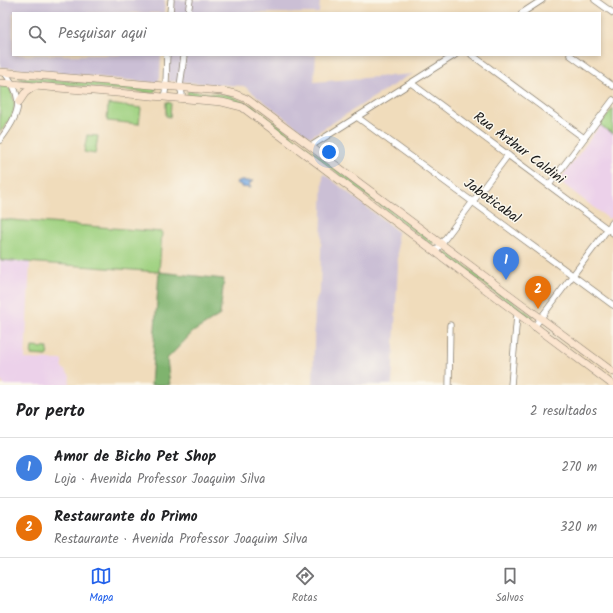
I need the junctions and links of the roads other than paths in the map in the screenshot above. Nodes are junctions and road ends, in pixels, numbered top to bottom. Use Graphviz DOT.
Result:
graph roads {
  1 [pos="171,0"];
  2 [pos="190,0"];
  3 [pos="542,0"];
  4 [pos="595,0"];
  5 [pos="170,12"];
  6 [pos="188,12"];
  7 [pos="524,12"];
  8 [pos="613,13"];
  9 [pos="167,56"];
  10 [pos="184,56"];
  11 [pos="453,56"];
  12 [pos="473,56"];
  13 [pos="571,56"];
  14 [pos="3,73"];
  15 [pos="0,83"];
  16 [pos="411,83"];
  17 [pos="14,84"];
  18 [pos="34,86"];
  19 [pos="613,86"];
  20 [pos="163,87"];
  21 [pos="180,87"];
  22 [pos="161,96"];
  23 [pos="180,98"];
  24 [pos="613,100"];
  25 [pos="20,102"];
  26 [pos="357,117"];
  27 [pos="1,137"];
  28 [pos="584,138"];
  29 [pos="311,146"];
  30 [pos="508,155"];
  31 [pos="549,185"];
  32 [pos="473,202"];
  33 [pos="613,222"];
  34 [pos="610,231"];
  35 [pos="441,244"];
  36 [pos="435,252"];
  37 [pos="573,276"];
  38 [pos="613,306"];
  39 [pos="517,315"];
  40 [pos="541,318"];
  41 [pos="450,325"];
  42 [pos="534,327"];
  43 [pos="613,372"];
  44 [pos="449,385"];
  45 [pos="511,385"];
  46 [pos="613,385"];
  1 -- 5 [label="street"];
  2 -- 6 [label="street"];
  3 -- 7 [label="street"];
  4 -- 8 [label="street"];
  9 -- 20 [label="street"];
  10 -- 21 [label="street"];
  11 -- 16 [label="street"];
  12 -- 28 [label="street"];
  13 -- 19 [label="street"];
  14 -- 17 [label="street"];
  14 -- 20 [label="main road"];
  15 -- 17 [label="main road"];
  16 -- 26 [label="street"];
  16 -- 30 [label="street, Rua Arthur Caldini"];
  17 -- 18 [label="main road"];
  17 -- 25 [label="street"];
  18 -- 22 [label="main road"];
  18 -- 25 [label="main road"];
  20 -- 21 [label="main road"];
  20 -- 22 [label="street"];
  21 -- 23 [label="street"];
  21 -- 29 [label="main road"];
  22 -- 23 [label="main road"];
  23 -- 36 [label="main road"];
  24 -- 28 [label="street"];
  25 -- 27 [label="street"];
  26 -- 29 [label="street"];
  26 -- 32 [label="street, Jaboticabal"];
  28 -- 31 [label="street"];
  29 -- 35 [label="main road"];
  30 -- 31 [label="street, Rua Arthur Caldini"];
  30 -- 32 [label="street"];
  31 -- 34 [label="street, Rua Arthur Caldini"];
  32 -- 35 [label="street"];
  32 -- 37 [label="street, Jaboticabal"];
  33 -- 34 [label="street"];
  34 -- 37 [label="street"];
  35 -- 36 [label="street"];
  35 -- 40 [label="main road"];
  36 -- 39 [label="main road"];
  37 -- 38 [label="street, Jaboticabal"];
  37 -- 40 [label="street"];
  39 -- 42 [label="main road"];
  39 -- 45 [label="street"];
  40 -- 42 [label="street"];
  40 -- 43 [label="main road"];
  41 -- 44 [label="street"];
  42 -- 46 [label="main road"];
}
